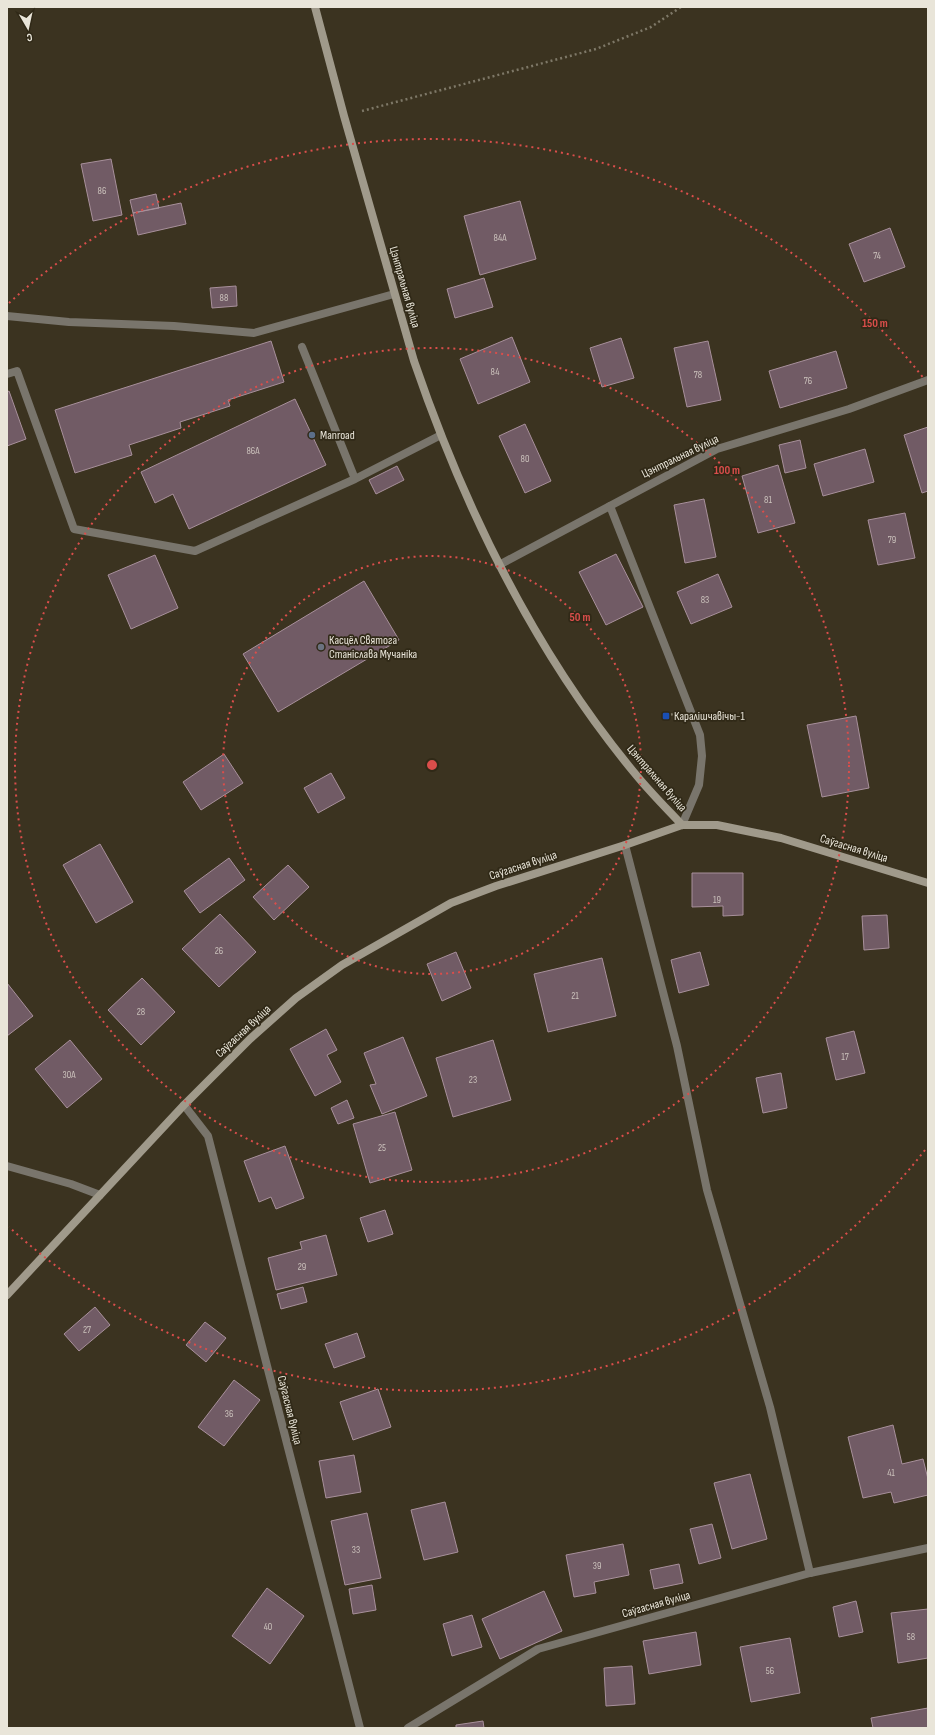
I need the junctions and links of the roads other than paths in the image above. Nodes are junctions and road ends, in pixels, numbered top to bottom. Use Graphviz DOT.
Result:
graph roads {
  1 [pos="315,7"];
  2 [pos="394,294"];
  3 [pos="7,316"];
  4 [pos="302,347"];
  5 [pos="7,374"];
  6 [pos="928,380"];
  7 [pos="441,435"];
  8 [pos="354,479"];
  9 [pos="610,506"];
  10 [pos="499,565"];
  11 [pos="682,825"];
  12 [pos="625,845"];
  13 [pos="928,883"];
  14 [pos="184,1104"];
  15 [pos="7,1166"];
  16 [pos="100,1195"];
  17 [pos="7,1295"];
  18 [pos="928,1548"];
  19 [pos="810,1573"];
  20 [pos="360,1728"];
  21 [pos="408,1728"];
  1 -- 2 [label="main road, Цэнтральная вуліца"];
  2 -- 3 [label="street"];
  2 -- 7 [label="main road, Цэнтральная вуліца"];
  4 -- 8 [label="street"];
  5 -- 8 [label="street"];
  6 -- 9 [label="street, Цэнтральная вуліца"];
  7 -- 8 [label="street"];
  7 -- 10 [label="main road, Цэнтральная вуліца"];
  9 -- 10 [label="street, Цэнтральная вуліца"];
  9 -- 11 [label="street"];
  10 -- 11 [label="main road, Цэнтральная вуліца"];
  11 -- 12 [label="main road, Саўгасная вуліца"];
  11 -- 13 [label="main road, Саўгасная вуліца"];
  12 -- 14 [label="main road, Саўгасная вуліца"];
  12 -- 19 [label="street"];
  14 -- 16 [label="main road, Саўгасная вуліца"];
  14 -- 20 [label="street, Саўгасная вуліца"];
  15 -- 16 [label="street"];
  16 -- 17 [label="main road, Саўгасная вуліца"];
  18 -- 19 [label="street, Саўгасная вуліца"];
  19 -- 21 [label="street, Саўгасная вуліца"];
}
